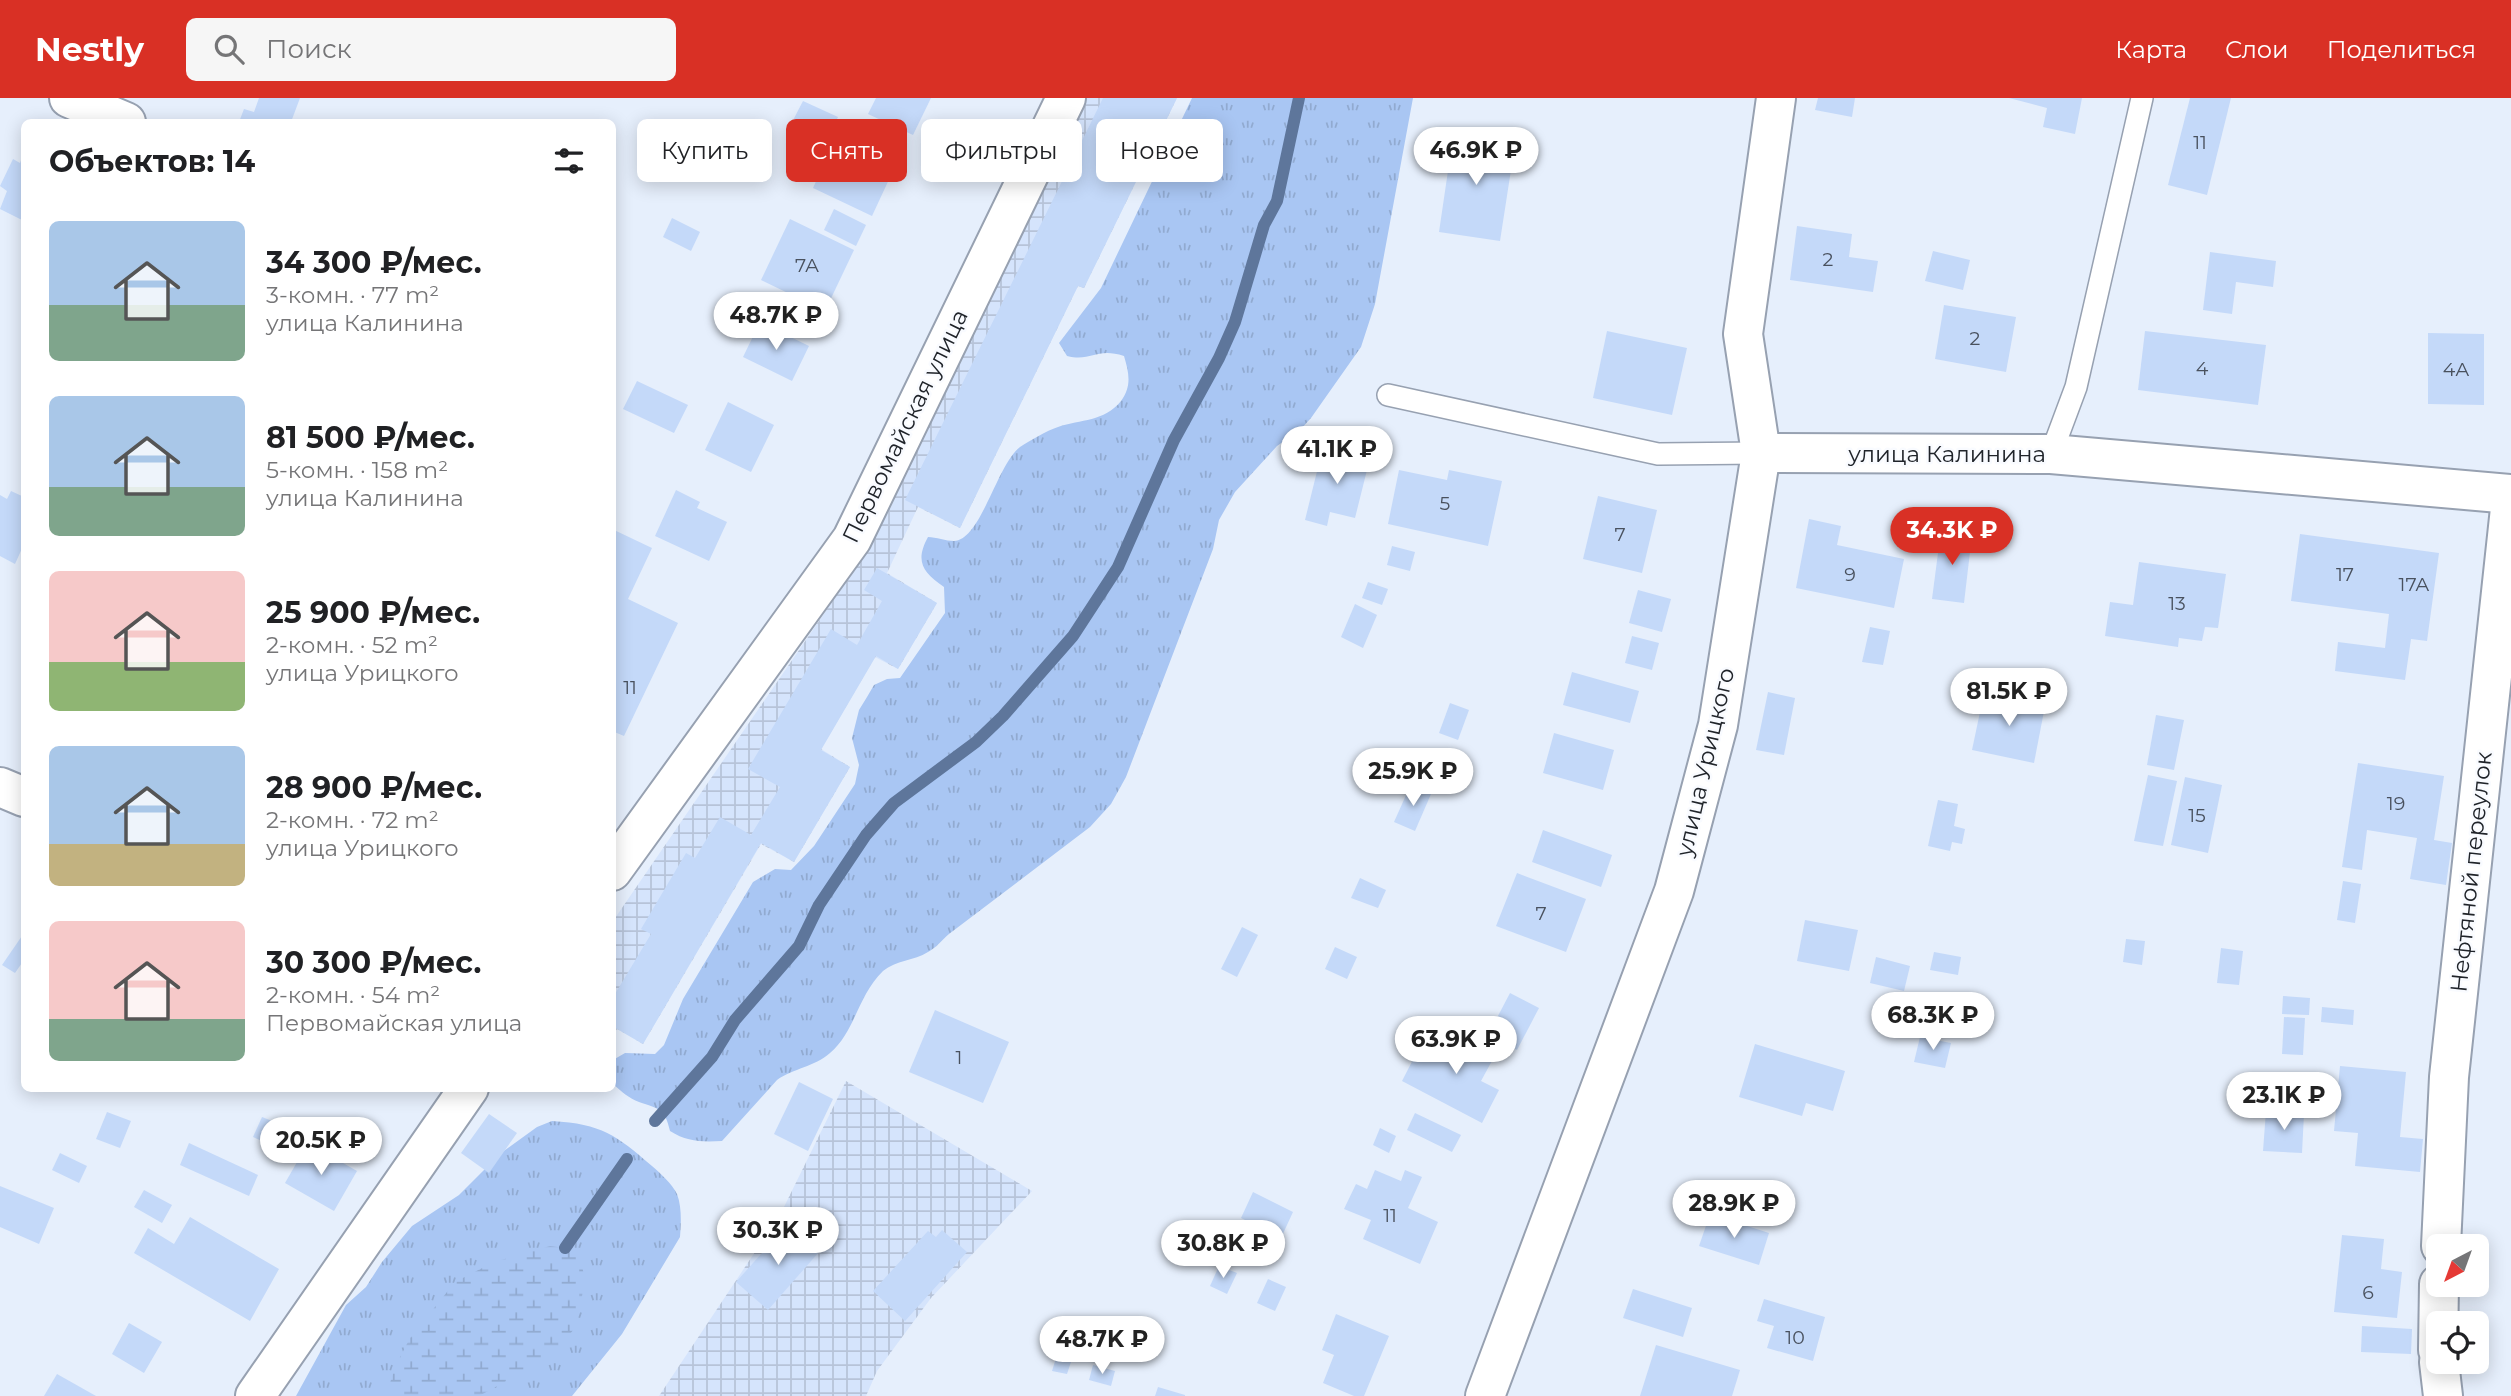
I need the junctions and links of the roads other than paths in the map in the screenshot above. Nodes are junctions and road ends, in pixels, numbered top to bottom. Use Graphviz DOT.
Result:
graph roads {
  1 [pos="69,98"];
  2 [pos="1066,98"];
  3 [pos="1776,98"];
  4 [pos="2142,98"];
  5 [pos="119,119"];
  6 [pos="1388,395"];
  7 [pos="1760,453"];
  8 [pos="2051,454"];
  9 [pos="2511,494"];
  10 [pos="2511,499"];
  11 [pos="0,787"];
  12 [pos="21,796"];
  13 [pos="616,865"];
  14 [pos="466,1092"];
  15 [pos="2442,1234"];
  16 [pos="2440,1374"];
  17 [pos="255,1396"];
  18 [pos="1485,1396"];
  19 [pos="2443,1396"];
  1 -- 5 [label="street"];
  2 -- 13 [label="street, Первомайская улица"];
  3 -- 7 [label="street, улица Урицкого"];
  4 -- 8 [label="lane"];
  6 -- 7 [label="lane, улица Калинина"];
  7 -- 8 [label="street, улица Калинина"];
  7 -- 18 [label="street, улица Урицкого"];
  8 -- 9 [label="street, улица Калинина"];
  10 -- 15 [label="street, Нефтяной переулок"];
  11 -- 12 [label="street"];
  14 -- 17 [label="street"];
  16 -- 19 [label="street"];
}
